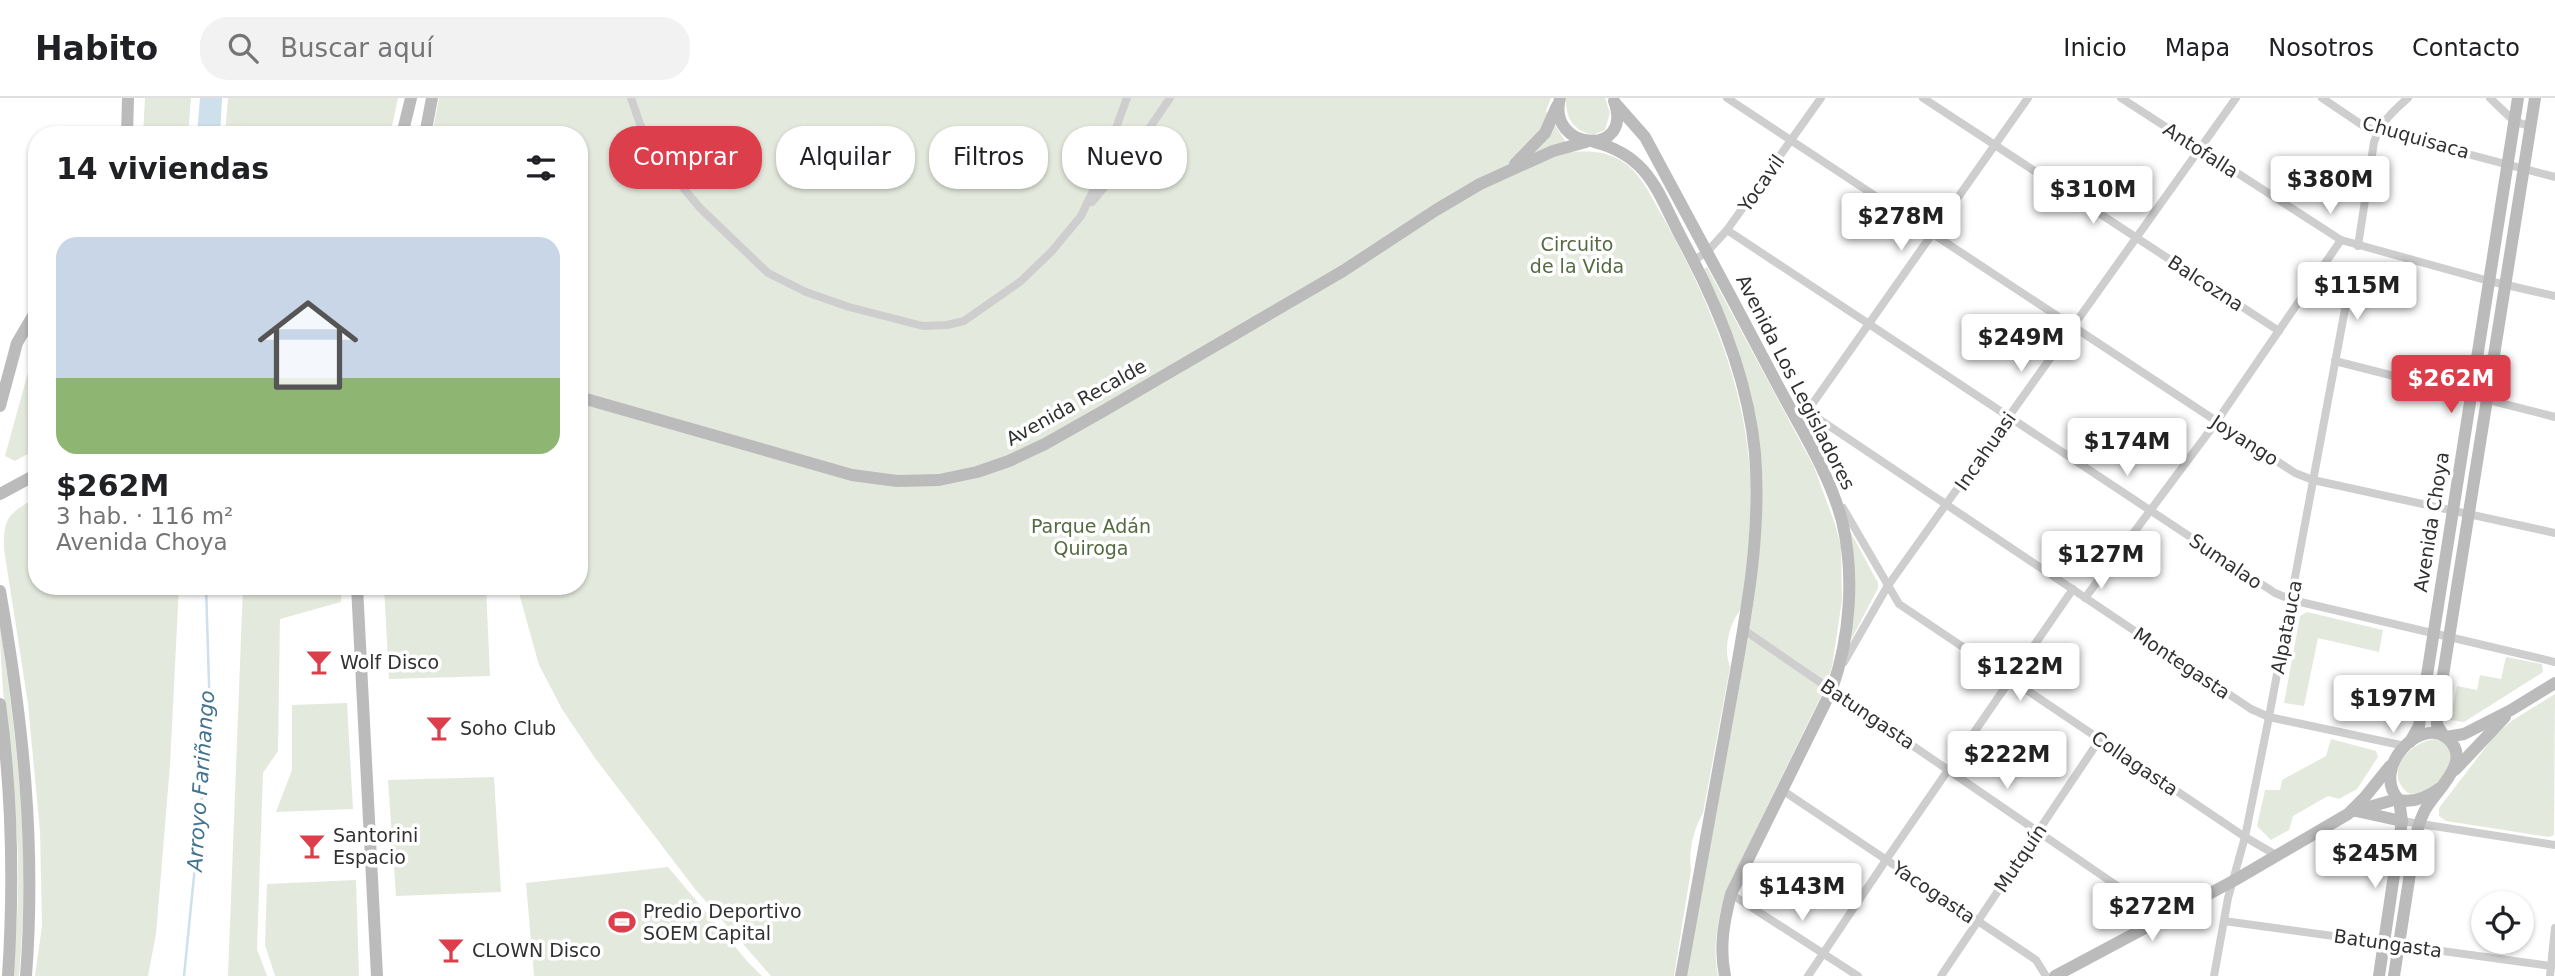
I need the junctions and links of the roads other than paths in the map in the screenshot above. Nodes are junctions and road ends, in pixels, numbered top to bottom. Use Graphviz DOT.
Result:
graph roads {
  1 [pos="128,98"];
  2 [pos="411,98"];
  3 [pos="432,98"];
  4 [pos="631,98"];
  5 [pos="1127,98"];
  6 [pos="1170,98"];
  7 [pos="1727,98"];
  8 [pos="1821,98"];
  9 [pos="1923,98"];
  10 [pos="2028,98"];
  11 [pos="2121,98"];
  12 [pos="2235,98"];
  13 [pos="2322,98"];
  14 [pos="2408,98"];
  15 [pos="2490,98"];
  16 [pos="2518,98"];
  17 [pos="2535,98"];
  18 [pos="1613,101"];
  19 [pos="1559,102"];
  20 [pos="2515,122"];
  21 [pos="127,126"];
  22 [pos="404,126"];
  23 [pos="427,126"];
  24 [pos="2531,126"];
  25 [pos="2379,129"];
  26 [pos="1791,140"];
  27 [pos="1590,142"];
  28 [pos="1995,145"];
  29 [pos="2199,149"];
  30 [pos="2508,163"];
  31 [pos="2524,168"];
  32 [pos="1507,171"];
  33 [pos="2555,177"];
  34 [pos="1081,216"];
  35 [pos="1727,230"];
  36 [pos="1932,233"];
  37 [pos="2136,237"];
  38 [pos="2341,240"];
  39 [pos="2358,246"];
  40 [pos="1707,252"];
  41 [pos="1693,260"];
  42 [pos="2351,277"];
  43 [pos="2489,281"];
  44 [pos="2505,285"];
  45 [pos="2555,296"];
  46 [pos="1869,323"];
  47 [pos="28,324"];
  48 [pos="2073,326"];
  49 [pos="2279,331"];
  50 [pos="2335,361"];
  51 [pos="2471,396"];
  52 [pos="588,400"];
  53 [pos="2487,400"];
  54 [pos="0,406"];
  55 [pos="1807,411"];
  56 [pos="2009,416"];
  57 [pos="2555,417"];
  58 [pos="2217,421"];
  59 [pos="1798,424"];
  60 [pos="28,479"];
  61 [pos="2313,480"];
  62 [pos="0,481"];
  63 [pos="22,483"];
  64 [pos="1831,487"];
  65 [pos="0,494"];
  66 [pos="0,504"];
  67 [pos="1946,505"];
  68 [pos="2150,511"];
  69 [pos="2452,512"];
  70 [pos="2469,515"];
  71 [pos="2555,533"];
  72 [pos="1887,587"];
  73 [pos="2073,589"];
  74 [pos="0,591"];
  75 [pos="357,595"];
  76 [pos="2085,598"];
  77 [pos="2292,600"];
  78 [pos="1744,630"];
  79 [pos="2433,633"];
  80 [pos="2449,636"];
  81 [pos="2555,662"];
  82 [pos="1838,671"];
  83 [pos="2010,679"];
  84 [pos="2555,683"];
  85 [pos="1832,690"];
  86 [pos="0,704"];
  87 [pos="2511,710"];
  88 [pos="2269,717"];
  89 [pos="2445,737"];
  90 [pos="2100,739"];
  91 [pos="2407,744"];
  92 [pos="2391,765"];
  93 [pos="1948,768"];
  94 [pos="2455,770"];
  95 [pos="2440,788"];
  96 [pos="1782,790"];
  97 [pos="2398,800"];
  98 [pos="2351,812"];
  99 [pos="2402,821"];
  100 [pos="2419,823"];
  101 [pos="2039,830"];
  102 [pos="2245,837"];
  103 [pos="2555,845"];
  104 [pos="2276,855"];
  105 [pos="1886,860"];
  106 [pos="2235,880"];
  107 [pos="1731,894"];
  108 [pos="2164,918"];
  109 [pos="1978,921"];
  110 [pos="2224,921"];
  111 [pos="2555,928"];
  112 [pos="2384,943"];
  113 [pos="2399,945"];
  114 [pos="1823,954"];
  115 [pos="2552,969"];
  116 [pos="8,976"];
  117 [pos="26,976"];
  118 [pos="377,976"];
  119 [pos="1681,976"];
  120 [pos="1725,976"];
  121 [pos="1808,976"];
  122 [pos="1858,976"];
  123 [pos="1941,976"];
  124 [pos="2046,976"];
  125 [pos="2055,976"];
  126 [pos="2214,976"];
  127 [pos="2379,976"];
  128 [pos="2394,976"];
  1 -- 21 [label="main road"];
  2 -- 22 [label="main road"];
  3 -- 23 [label="main road"];
  4 -- 34 [label="street"];
  5 -- 34 [label="street"];
  6 -- 34 [label="street"];
  7 -- 26 [label="street, Joyango"];
  8 -- 26 [label="street, Yocavil"];
  9 -- 28 [label="street, Balcozna"];
  10 -- 28 [label="street"];
  11 -- 29 [label="street, Antofalla"];
  12 -- 29 [label="street, Incahuasi"];
  13 -- 25 [label="street, Chuquisaca"];
  14 -- 25 [label="street"];
  15 -- 20 [label="street"];
  16 -- 20 [label="main road, Avenida Choya"];
  17 -- 24 [label="main road, Avenida Choya"];
  18 -- 27 [label="main road"];
  18 -- 40 [label="main road, Avenida Los Legisladores"];
  19 -- 27 [label="main road"];
  19 -- 32 [label="main road, Avenida Recalde"];
  20 -- 24 [label="street"];
  20 -- 30 [label="main road, Avenida Choya"];
  24 -- 31 [label="main road, Avenida Choya"];
  25 -- 30 [label="street, Chuquisaca"];
  25 -- 39 [label="street"];
  26 -- 35 [label="street, Yocavil"];
  26 -- 36 [label="street, Joyango"];
  27 -- 32 [label="main road, Avenida Recalde"];
  27 -- 41 [label="main road, Avenida Los Legisladores"];
  28 -- 36 [label="street"];
  28 -- 37 [label="street, Balcozna"];
  29 -- 37 [label="street, Incahuasi"];
  29 -- 38 [label="street, Antofalla"];
  30 -- 31 [label="street, Chuquisaca"];
  30 -- 43 [label="main road, Avenida Choya"];
  31 -- 33 [label="street, Chuquisaca"];
  31 -- 44 [label="main road, Avenida Choya"];
  32 -- 52 [label="main road, Avenida Recalde"];
  35 -- 40 [label="street, Yocavil"];
  35 -- 46 [label="street, Sumalao"];
  36 -- 46 [label="street"];
  36 -- 48 [label="street, Joyango"];
  37 -- 48 [label="street, Incahuasi"];
  37 -- 49 [label="street, Balcozna"];
  38 -- 39 [label="street, Antofalla"];
  38 -- 49 [label="street"];
  39 -- 43 [label="street, Antofalla"];
  40 -- 41 [label="street, Yocavil"];
  40 -- 59 [label="main road, Avenida Los Legisladores"];
  41 -- 78 [label="main road, Avenida Los Legisladores"];
  42 -- 50 [label="street, Alpatauca"];
  43 -- 44 [label="street, Antofalla"];
  43 -- 51 [label="main road, Avenida Choya"];
  44 -- 45 [label="street, Antofalla"];
  44 -- 53 [label="main road, Avenida Choya"];
  46 -- 55 [label="street"];
  46 -- 56 [label="street, Sumalao"];
  47 -- 54 [label="main road"];
  48 -- 56 [label="street, Incahuasi"];
  48 -- 58 [label="street, Joyango"];
  49 -- 58 [label="street"];
  50 -- 51 [label="street"];
  50 -- 61 [label="street, Alpatauca"];
  51 -- 53 [label="street"];
  51 -- 69 [label="main road, Avenida Choya"];
  53 -- 57 [label="street"];
  53 -- 70 [label="main road, Avenida Choya"];
  55 -- 59 [label="street"];
  55 -- 67 [label="street, Montegasta"];
  56 -- 67 [label="street, Incahuasi"];
  56 -- 68 [label="street, Sumalao"];
  58 -- 61 [label="street, Joyango"];
  58 -- 68 [label="street"];
  59 -- 64 [label="main road, Avenida Los Legisladores"];
  60 -- 63 [label="main road"];
  61 -- 69 [label="street, Joyango"];
  61 -- 77 [label="street, Alpatauca"];
  62 -- 63 [label="main road"];
  63 -- 65 [label="main road"];
  63 -- 66 [label="main road"];
  64 -- 72 [label="street, Collagasta"];
  64 -- 82 [label="main road, Avenida Los Legisladores"];
  67 -- 72 [label="street, Incahuasi"];
  67 -- 73 [label="street, Montegasta"];
  68 -- 76 [label="street"];
  68 -- 77 [label="street, Sumalao"];
  69 -- 70 [label="street, Joyango"];
  69 -- 79 [label="main road, Avenida Choya"];
  70 -- 71 [label="street, Joyango"];
  70 -- 80 [label="main road, Avenida Choya"];
  72 -- 82 [label="street, Incahuasi"];
  72 -- 83 [label="street, Collagasta"];
  73 -- 76 [label="street, Montegasta"];
  73 -- 83 [label="street"];
  74 -- 117 [label="main road"];
  75 -- 118 [label="main road"];
  76 -- 88 [label="street, Montegasta"];
  77 -- 79 [label="street, Sumalao"];
  77 -- 88 [label="street, Alpatauca"];
  78 -- 85 [label="street, Batungasta"];
  78 -- 119 [label="main road, Avenida Los Legisladores"];
  79 -- 80 [label="street, Sumalao"];
  79 -- 91 [label="main road, Avenida Choya"];
  80 -- 81 [label="street, Sumalao"];
  80 -- 89 [label="main road, Avenida Choya"];
  82 -- 85 [label="main road, Avenida Los Legisladores"];
  83 -- 90 [label="street, Collagasta"];
  83 -- 93 [label="street"];
  84 -- 87 [label="main road"];
  85 -- 93 [label="street, Batungasta"];
  85 -- 96 [label="main road, Avenida Los Legisladores"];
  86 -- 116 [label="main road"];
  87 -- 89 [label="main road"];
  87 -- 94 [label="main road"];
  88 -- 91 [label="street, Montegasta"];
  88 -- 102 [label="street, Alpatauca"];
  89 -- 91 [label="main road"];
  89 -- 94 [label="main road"];
  90 -- 101 [label="street, Mutquín"];
  90 -- 102 [label="street, Collagasta"];
  91 -- 92 [label="main road"];
  92 -- 97 [label="main road"];
  92 -- 98 [label="main road"];
  93 -- 101 [label="street, Batungasta"];
  93 -- 105 [label="street"];
  94 -- 95 [label="main road"];
  95 -- 97 [label="main road"];
  95 -- 100 [label="main road"];
  96 -- 105 [label="street, Yacogasta"];
  96 -- 107 [label="main road, Avenida Los Legisladores"];
  97 -- 98 [label="main road"];
  97 -- 99 [label="main road"];
  98 -- 99 [label="main road"];
  98 -- 104 [label="main road"];
  99 -- 100 [label="street"];
  99 -- 112 [label="main road"];
  100 -- 103 [label="street"];
  100 -- 113 [label="main road"];
  101 -- 108 [label="street, Batungasta"];
  101 -- 109 [label="street, Mutquín"];
  102 -- 104 [label="street, Collagasta"];
  102 -- 106 [label="street, Alpatauca"];
  104 -- 106 [label="main road"];
  105 -- 109 [label="street, Yacogasta"];
  105 -- 114 [label="street"];
  106 -- 108 [label="main road"];
  106 -- 110 [label="street, Alpatauca"];
  107 -- 114 [label="street"];
  107 -- 120 [label="main road, Avenida Los Legisladores"];
  108 -- 125 [label="main road"];
  109 -- 123 [label="street, Mutquín"];
  109 -- 124 [label="street, Yacogasta"];
  110 -- 112 [label="street, Batungasta"];
  110 -- 126 [label="street, Alpatauca"];
  111 -- 115 [label="street"];
  112 -- 113 [label="street, Batungasta"];
  112 -- 127 [label="main road"];
  113 -- 115 [label="street, Batungasta"];
  113 -- 128 [label="main road"];
  114 -- 121 [label="street"];
  114 -- 122 [label="street"];
}
